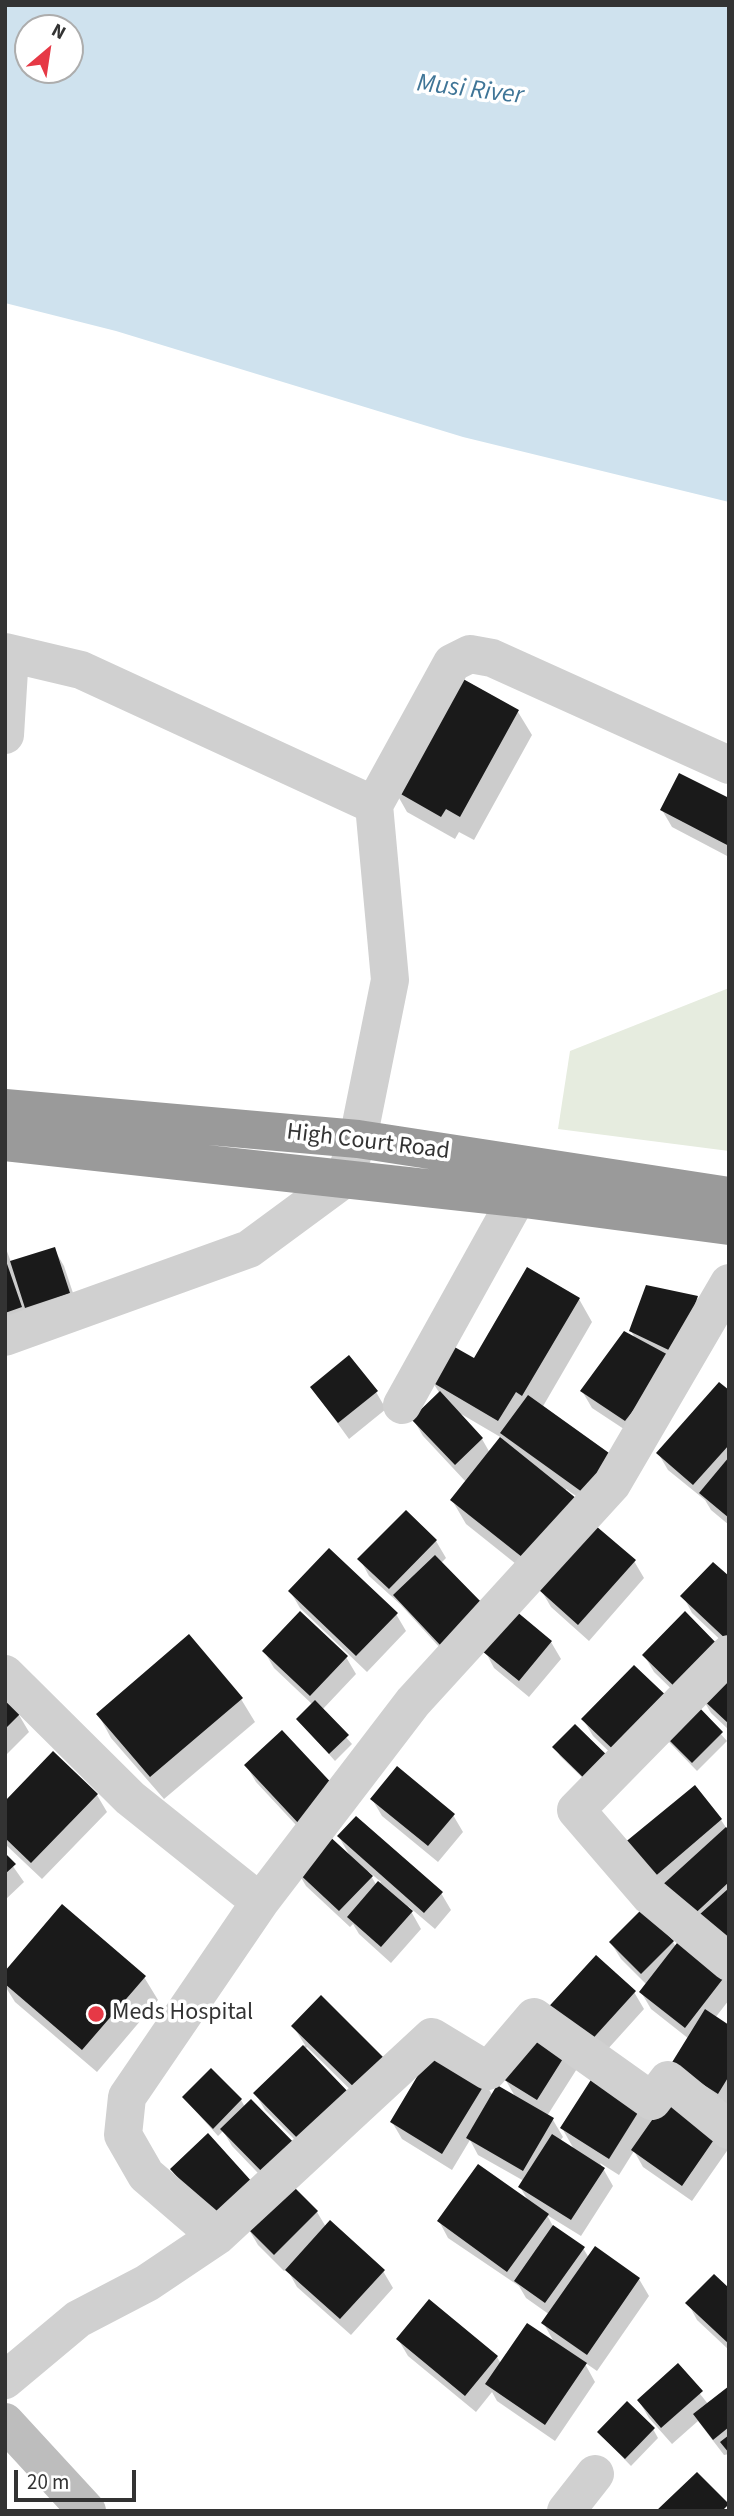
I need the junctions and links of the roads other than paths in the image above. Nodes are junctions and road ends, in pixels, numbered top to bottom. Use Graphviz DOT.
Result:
graph roads {
  1 [pos="8,653"];
  2 [pos="5,735"];
  3 [pos="729,765"];
  4 [pos="374,805"];
  5 [pos="5,1108"];
  6 [pos="358,1139"];
  7 [pos="5,1142"];
  8 [pos="344,1179"];
  9 [pos="729,1196"];
  10 [pos="517,1198"];
  11 [pos="729,1226"];
  12 [pos="729,1283"];
  13 [pos="5,1336"];
  14 [pos="402,1405"];
  15 [pos="729,1654"];
  16 [pos="5,1674"];
  17 [pos="260,1902"];
  18 [pos="729,1962"];
  19 [pos="729,2130"];
  20 [pos="217,2236"];
  21 [pos="5,2380"];
  22 [pos="5,2422"];
  23 [pos="595,2474"];
  24 [pos="87,2511"];
  25 [pos="566,2511"];
  1 -- 2 [label="street"];
  1 -- 4 [label="street"];
  3 -- 4 [label="street"];
  4 -- 6 [label="street"];
  5 -- 6 [label="highway, High Court Road"];
  6 -- 8 [label="street"];
  6 -- 9 [label="highway, High Court Road"];
  7 -- 8 [label="highway, High Court Road"];
  8 -- 10 [label="highway, High Court Road"];
  8 -- 13 [label="street"];
  10 -- 11 [label="highway, High Court Road"];
  10 -- 14 [label="street"];
  12 -- 17 [label="street"];
  15 -- 18 [label="street"];
  16 -- 17 [label="street"];
  17 -- 20 [label="street"];
  19 -- 20 [label="street"];
  20 -- 21 [label="street"];
  22 -- 24 [label="main road"];
  23 -- 25 [label="street"];
}
